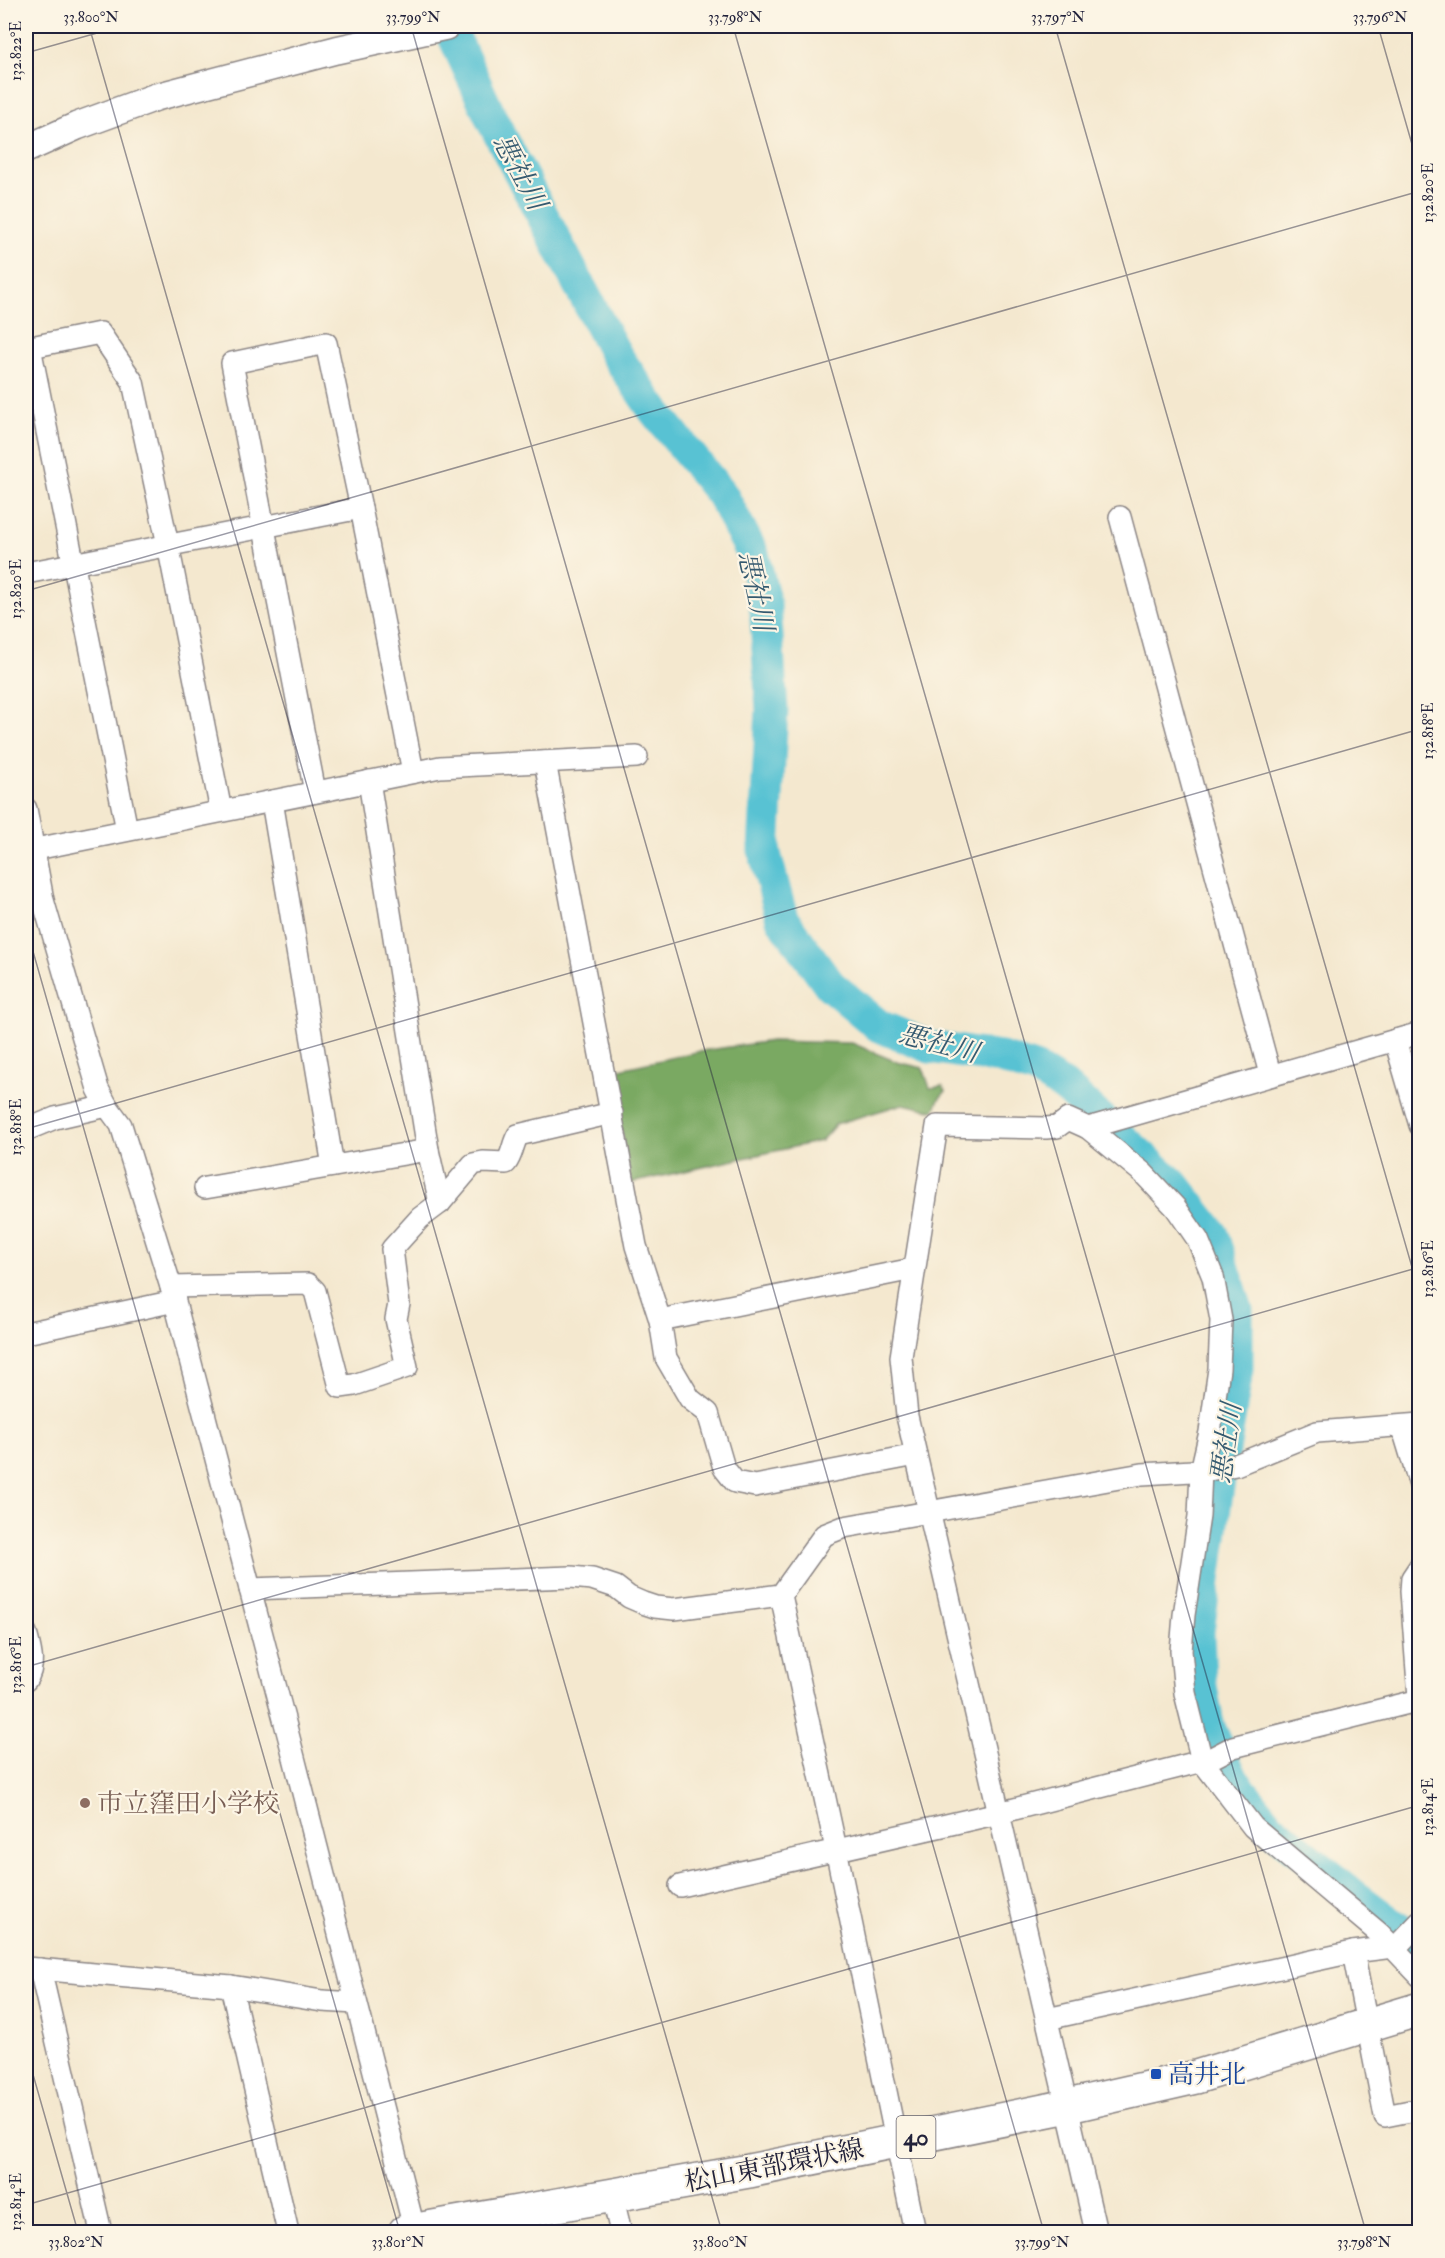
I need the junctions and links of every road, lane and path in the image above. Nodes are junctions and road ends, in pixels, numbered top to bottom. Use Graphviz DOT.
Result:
graph roads {
  1 [pos="438,28"];
  2 [pos="26,149"];
  3 [pos="28,347"];
  4 [pos="361,508"];
  5 [pos="1120,517"];
  6 [pos="263,527"];
  7 [pos="168,545"];
  8 [pos="75,563"];
  9 [pos="26,573"];
  10 [pos="637,757"];
  11 [pos="545,762"];
  12 [pos="413,772"];
  13 [pos="369,781"];
  14 [pos="315,792"];
  15 [pos="272,801"];
  16 [pos="26,809"];
  17 [pos="222,811"];
  18 [pos="127,830"];
  19 [pos="30,850"];
  20 [pos="1419,1033"];
  21 [pos="1395,1040"];
  22 [pos="1270,1074"];
  23 [pos="107,1106"];
  24 [pos="612,1113"];
  25 [pos="1419,1125"];
  26 [pos="1091,1127"];
  27 [pos="26,1130"];
  28 [pos="428,1150"];
  29 [pos="333,1166"];
  30 [pos="206,1188"];
  31 [pos="440,1203"];
  32 [pos="914,1269"];
  33 [pos="173,1294"];
  34 [pos="660,1320"];
  35 [pos="26,1333"];
  36 [pos="1411,1425"];
  37 [pos="916,1455"];
  38 [pos="1205,1471"];
  39 [pos="1419,1485"];
  40 [pos="929,1512"];
  41 [pos="1419,1566"];
  42 [pos="250,1589"];
  43 [pos="781,1595"];
  44 [pos="26,1633"];
  45 [pos="26,1680"];
  46 [pos="1419,1704"];
  47 [pos="1206,1760"];
  48 [pos="999,1813"];
  49 [pos="836,1849"];
  50 [pos="680,1886"];
  51 [pos="1419,1922"];
  52 [pos="1396,1946"];
  53 [pos="1353,1952"];
  54 [pos="33,1968"];
  55 [pos="1419,1976"];
  56 [pos="231,1986"];
  57 [pos="356,2003"];
  58 [pos="1419,2009"];
  59 [pos="1047,2019"];
  60 [pos="1368,2025"];
  61 [pos="1068,2106"];
  62 [pos="1419,2109"];
  63 [pos="896,2141"];
  64 [pos="612,2195"];
  65 [pos="101,2232"];
  66 [pos="288,2232"];
  67 [pos="411,2232"];
  68 [pos="621,2232"];
  69 [pos="915,2232"];
  70 [pos="1096,2232"];
  1 -- 2 [label="street"];
  3 -- 7 [label="street"];
  3 -- 8 [label="street"];
  4 -- 6 [label="street"];
  4 -- 6 [label="street"];
  4 -- 12 [label="street"];
  5 -- 22 [label="street"];
  6 -- 7 [label="street"];
  6 -- 14 [label="street"];
  7 -- 8 [label="street"];
  7 -- 17 [label="street"];
  8 -- 9 [label="street"];
  8 -- 18 [label="street"];
  10 -- 11 [label="street"];
  11 -- 12 [label="street"];
  11 -- 24 [label="street"];
  12 -- 13 [label="street"];
  13 -- 14 [label="street"];
  13 -- 28 [label="street"];
  14 -- 15 [label="street"];
  15 -- 17 [label="street"];
  15 -- 29 [label="street"];
  16 -- 19 [label="street"];
  17 -- 18 [label="street"];
  18 -- 19 [label="street"];
  19 -- 23 [label="street"];
  20 -- 21 [label="street"];
  21 -- 22 [label="street"];
  21 -- 25 [label="street"];
  22 -- 26 [label="street"];
  23 -- 27 [label="street"];
  23 -- 33 [label="street"];
  24 -- 31 [label="street"];
  24 -- 34 [label="street"];
  26 -- 32 [label="street"];
  26 -- 38 [label="street"];
  28 -- 29 [label="street"];
  28 -- 31 [label="street"];
  29 -- 30 [label="street"];
  31 -- 33 [label="street"];
  32 -- 34 [label="street"];
  32 -- 37 [label="street"];
  33 -- 35 [label="street"];
  33 -- 42 [label="street"];
  34 -- 37 [label="street"];
  36 -- 38 [label="street"];
  36 -- 39 [label="street"];
  37 -- 40 [label="street"];
  38 -- 40 [label="street"];
  38 -- 47 [label="street"];
  40 -- 43 [label="street"];
  40 -- 48 [label="street"];
  41 -- 46 [label="street"];
  42 -- 43 [label="street"];
  42 -- 57 [label="street"];
  43 -- 49 [label="street"];
  44 -- 45 [label="street"];
  46 -- 47 [label="street"];
  47 -- 48 [label="street"];
  47 -- 52 [label="street"];
  48 -- 49 [label="street"];
  48 -- 59 [label="street"];
  49 -- 50 [label="street"];
  49 -- 63 [label="street"];
  51 -- 52 [label="street"];
  52 -- 53 [label="street"];
  52 -- 55 [label="street"];
  53 -- 59 [label="street"];
  53 -- 60 [label="street"];
  54 -- 56 [label="street"];
  54 -- 65 [label="street"];
  56 -- 57 [label="street"];
  56 -- 66 [label="street"];
  57 -- 67 [label="street"];
  58 -- 60 [label="main road, 松山東部環状線 / 40"];
  59 -- 61 [label="street"];
  60 -- 61 [label="main road, 松山東部環状線 / 40"];
  60 -- 62 [label="street"];
  61 -- 63 [label="main road, 松山東部環状線 / 40"];
  61 -- 70 [label="street"];
  63 -- 64 [label="main road, 松山東部環状線 / 40"];
  63 -- 69 [label="street"];
  64 -- 67 [label="main road, 松山東部環状線 / 40"];
  64 -- 68 [label="street"];
}
